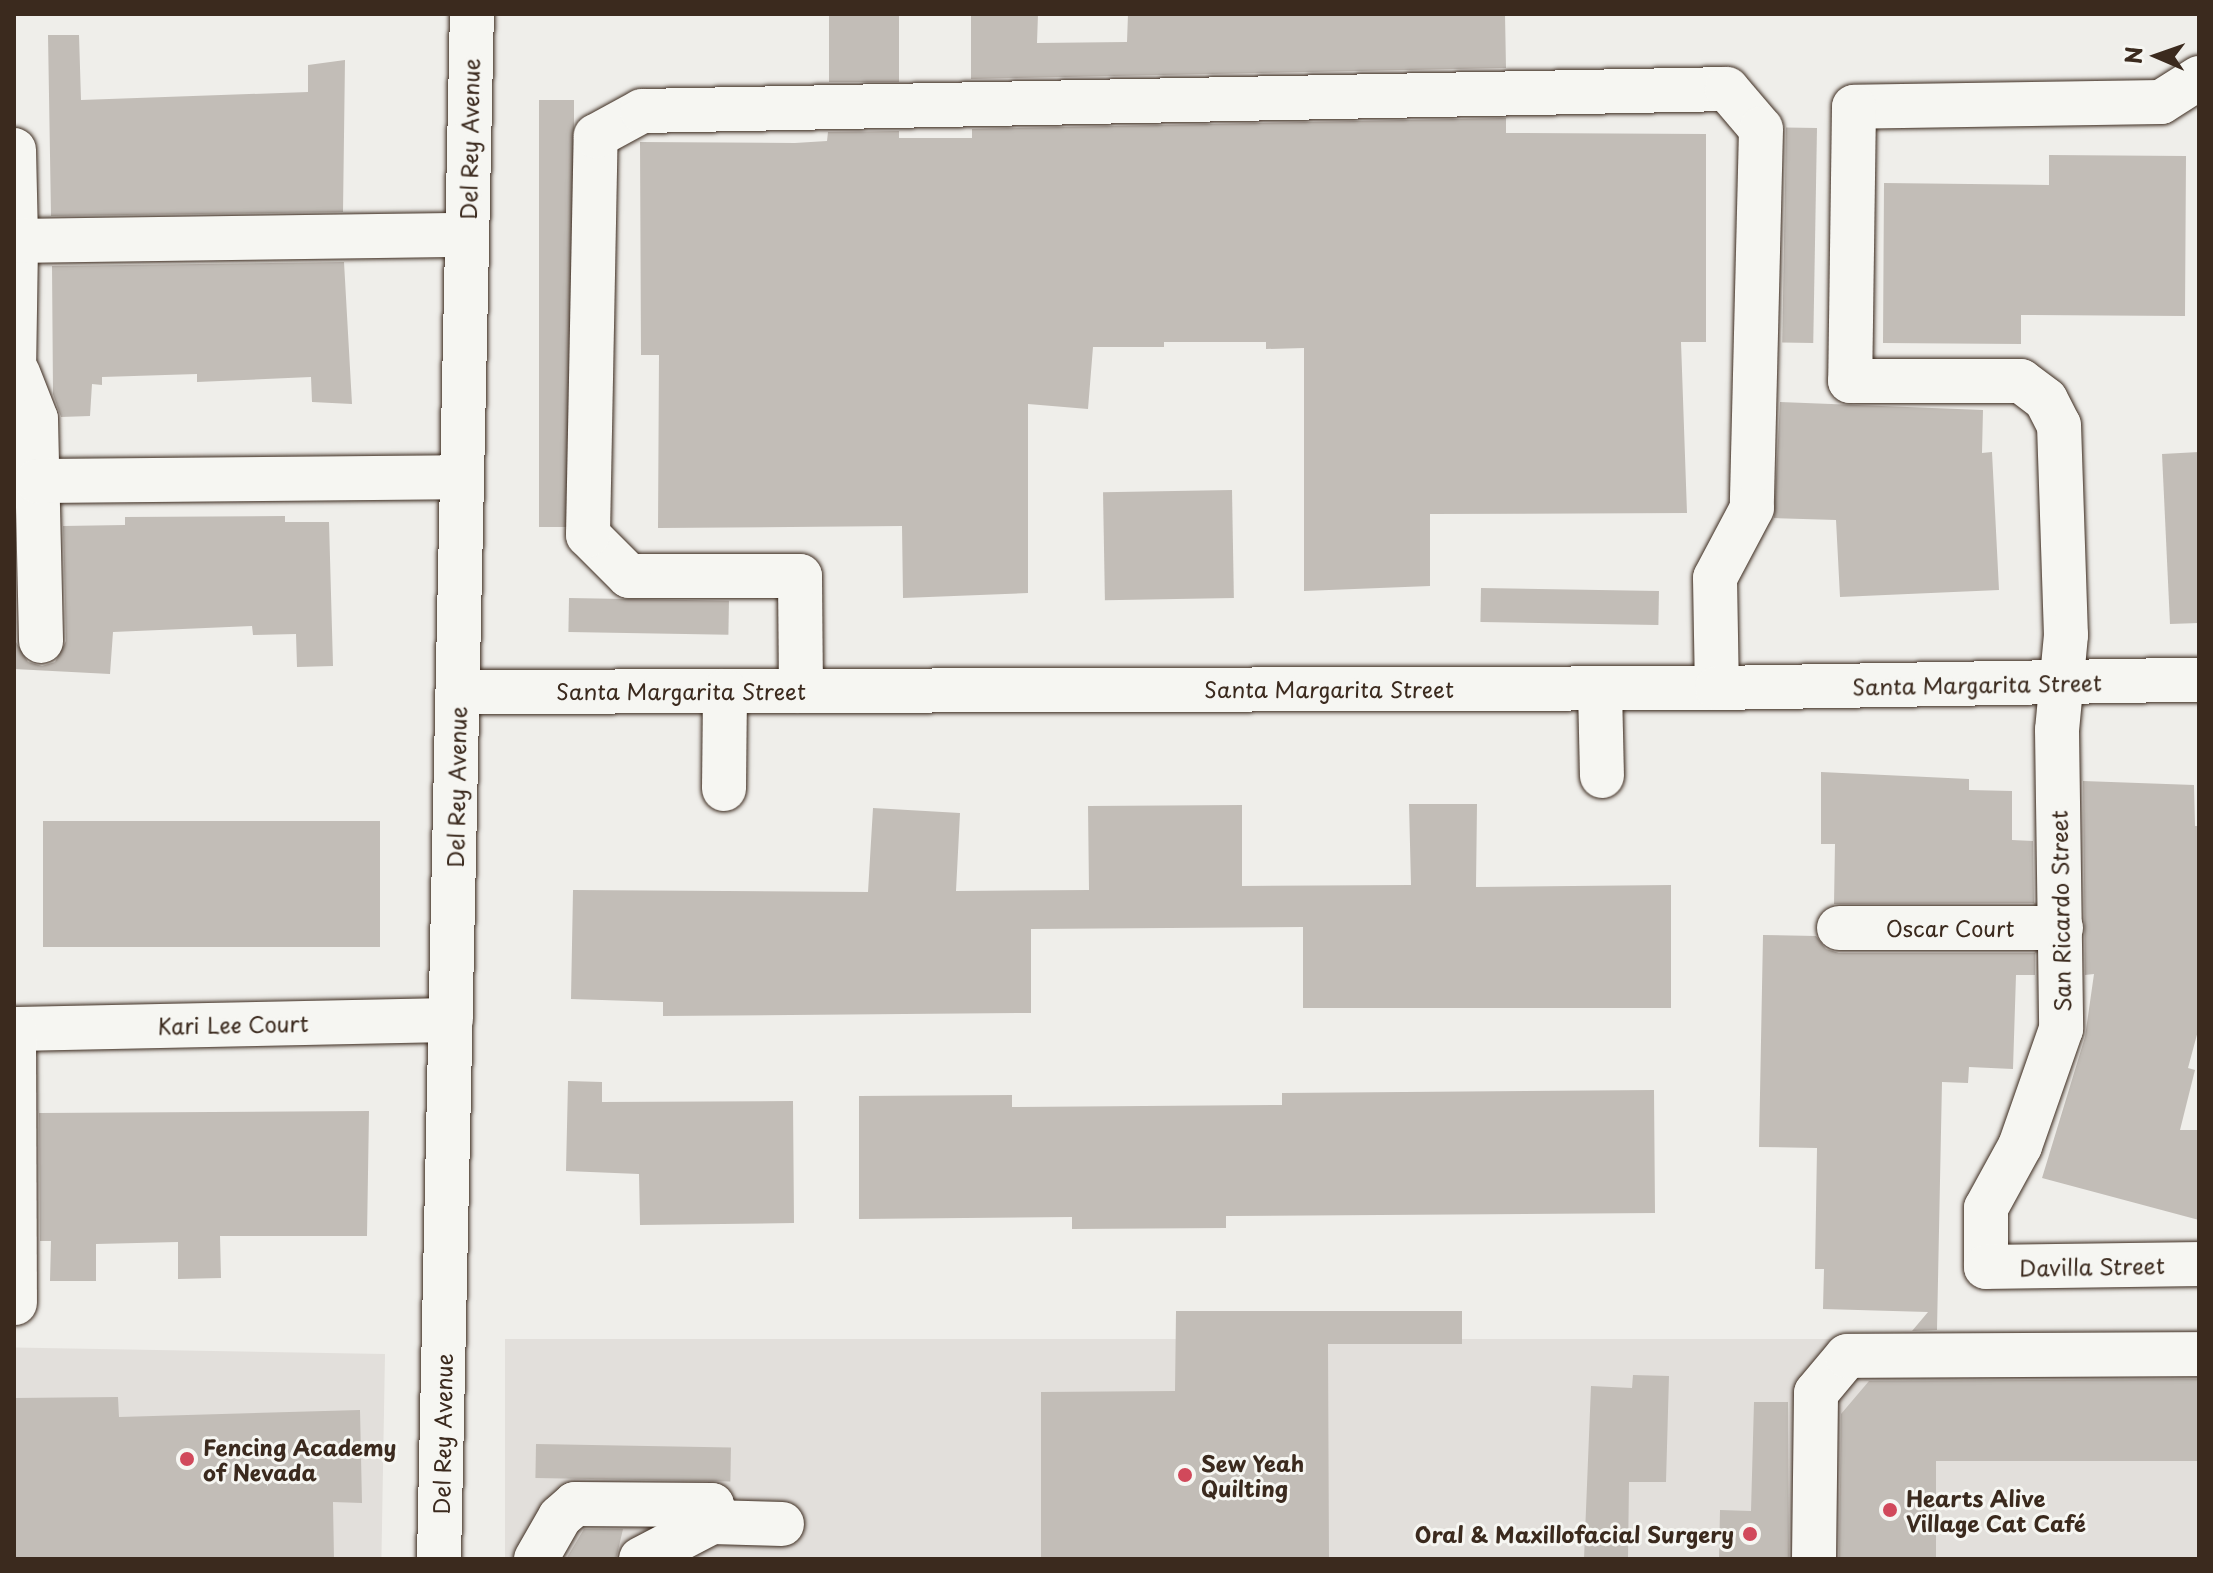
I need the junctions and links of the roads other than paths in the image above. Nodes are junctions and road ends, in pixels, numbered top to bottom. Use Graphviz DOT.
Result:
graph roads {
  1 [pos="472,14"];
  2 [pos="2199,78"];
  3 [pos="14,150"];
  4 [pos="466,235"];
  5 [pos="16,241"];
  6 [pos="16,373"];
  7 [pos="462,477"];
  8 [pos="37,481"];
  9 [pos="41,641"];
  10 [pos="2199,680"];
  11 [pos="2060,682"];
  12 [pos="1717,688"];
  13 [pos="1600,689"];
  14 [pos="725,691"];
  15 [pos="801,691"];
  16 [pos="458,692"];
  17 [pos="1602,776"];
  18 [pos="724,789"];
  19 [pos="1839,928"];
  20 [pos="2061,928"];
  21 [pos="451,1020"];
  22 [pos="14,1029"];
  23 [pos="2199,1264"];
  24 [pos="1986,1267"];
  25 [pos="15,1303"];
  26 [pos="2199,1354"];
  27 [pos="712,1522"];
  28 [pos="782,1524"];
  29 [pos="439,1559"];
  30 [pos="536,1559"];
  31 [pos="641,1559"];
  32 [pos="1814,1559"];
  1 -- 4 [label="street, Del Rey Avenue"];
  2 -- 11 [label="street, San Ricardo Street"];
  3 -- 5 [label="street"];
  4 -- 5 [label="street"];
  4 -- 7 [label="street, Del Rey Avenue"];
  5 -- 6 [label="street"];
  6 -- 8 [label="street"];
  7 -- 8 [label="street"];
  7 -- 16 [label="street, Del Rey Avenue"];
  8 -- 9 [label="street"];
  10 -- 11 [label="street, Santa Margarita Street"];
  11 -- 12 [label="street, Santa Margarita Street"];
  11 -- 20 [label="street, San Ricardo Street"];
  12 -- 13 [label="street, Santa Margarita Street"];
  12 -- 15 [label="street"];
  13 -- 15 [label="street, Santa Margarita Street"];
  13 -- 17 [label="street"];
  14 -- 15 [label="street, Santa Margarita Street"];
  14 -- 16 [label="street, Santa Margarita Street"];
  14 -- 18 [label="street"];
  16 -- 21 [label="street, Del Rey Avenue"];
  19 -- 20 [label="street, Oscar Court"];
  20 -- 24 [label="street, San Ricardo Street"];
  21 -- 22 [label="street, Kari Lee Court"];
  21 -- 29 [label="street, Del Rey Avenue"];
  22 -- 25 [label="street"];
  23 -- 24 [label="street, Davilla Street"];
  26 -- 32 [label="street"];
  27 -- 28 [label="street"];
  27 -- 30 [label="street"];
  27 -- 31 [label="street"];
}
